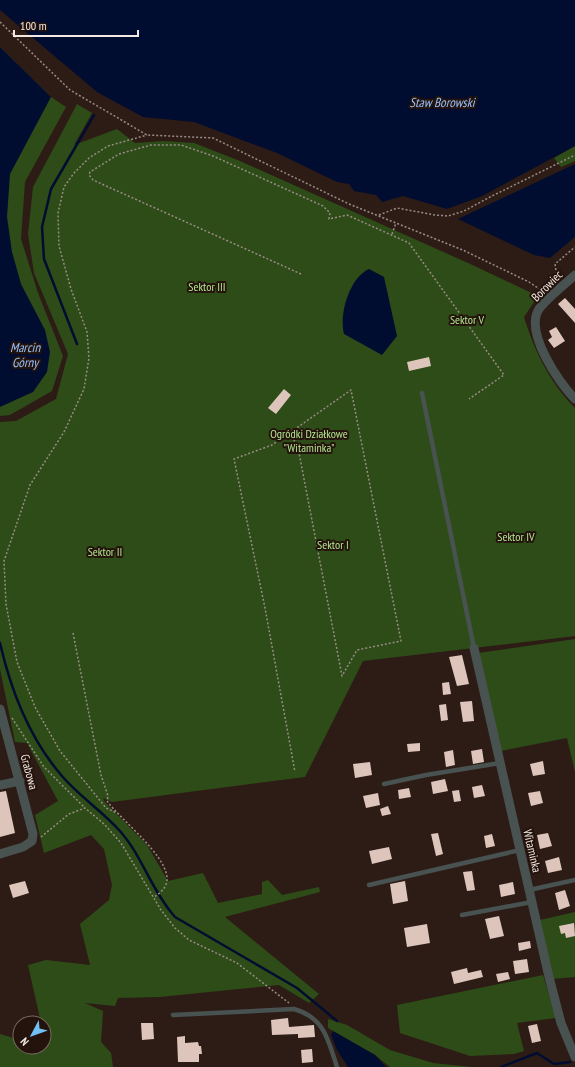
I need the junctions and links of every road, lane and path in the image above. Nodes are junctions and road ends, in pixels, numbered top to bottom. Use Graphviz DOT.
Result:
graph roads {
  1 [pos="0,22"];
  2 [pos="147,135"];
  3 [pos="575,155"];
  4 [pos="379,216"];
  5 [pos="396,223"];
  6 [pos="392,234"];
  7 [pos="575,247"];
  8 [pos="301,274"];
  9 [pos="575,275"];
  10 [pos="559,290"];
  11 [pos="551,297"];
  12 [pos="422,393"];
  13 [pos="469,399"];
  14 [pos="575,399"];
  15 [pos="291,432"];
  16 [pos="73,633"];
  17 [pos="474,648"];
  18 [pos="0,709"];
  19 [pos="11,718"];
  20 [pos="500,763"];
  21 [pos="295,772"];
  22 [pos="20,781"];
  23 [pos="384,784"];
  24 [pos="0,785"];
  25 [pos="85,808"];
  26 [pos="119,814"];
  27 [pos="32,841"];
  28 [pos="520,850"];
  29 [pos="0,854"];
  30 [pos="575,880"];
  31 [pos="369,885"];
  32 [pos="529,890"];
  33 [pos="154,897"];
  34 [pos="532,902"];
  35 [pos="462,915"];
  36 [pos="294,1009"];
  37 [pos="173,1014"];
  38 [pos="575,1057"];
  39 [pos="337,1067"];
  1 -- 2 [label="path"];
  2 -- 4 [label="path"];
  2 -- 26 [label="path"];
  3 -- 4 [label="path"];
  4 -- 5 [label="path"];
  5 -- 6 [label="path"];
  5 -- 11 [label="path"];
  6 -- 8 [label="path"];
  6 -- 13 [label="path"];
  7 -- 10 [label="path"];
  9 -- 10 [label="street, Borowiec"];
  10 -- 11 [label="street, Borowiec"];
  11 -- 14 [label="street, Borowiec"];
  12 -- 17 [label="lane"];
  15 -- 15 [label="path"];
  15 -- 21 [label="path"];
  16 -- 26 [label="path"];
  17 -- 20 [label="street, Witaminka"];
  18 -- 22 [label="street, Grabowa"];
  19 -- 25 [label="path"];
  20 -- 23 [label="lane"];
  20 -- 28 [label="street, Witaminka"];
  22 -- 24 [label="street"];
  22 -- 27 [label="street, Grabowa"];
  25 -- 27 [label="path"];
  25 -- 33 [label="path"];
  26 -- 33 [label="path"];
  27 -- 29 [label="street"];
  28 -- 31 [label="lane"];
  28 -- 32 [label="street, Witaminka"];
  30 -- 32 [label="lane"];
  32 -- 34 [label="street, Witaminka"];
  33 -- 36 [label="path"];
  34 -- 35 [label="lane"];
  34 -- 38 [label="street, Witaminka"];
  36 -- 37 [label="lane"];
  36 -- 39 [label="lane"];
}
